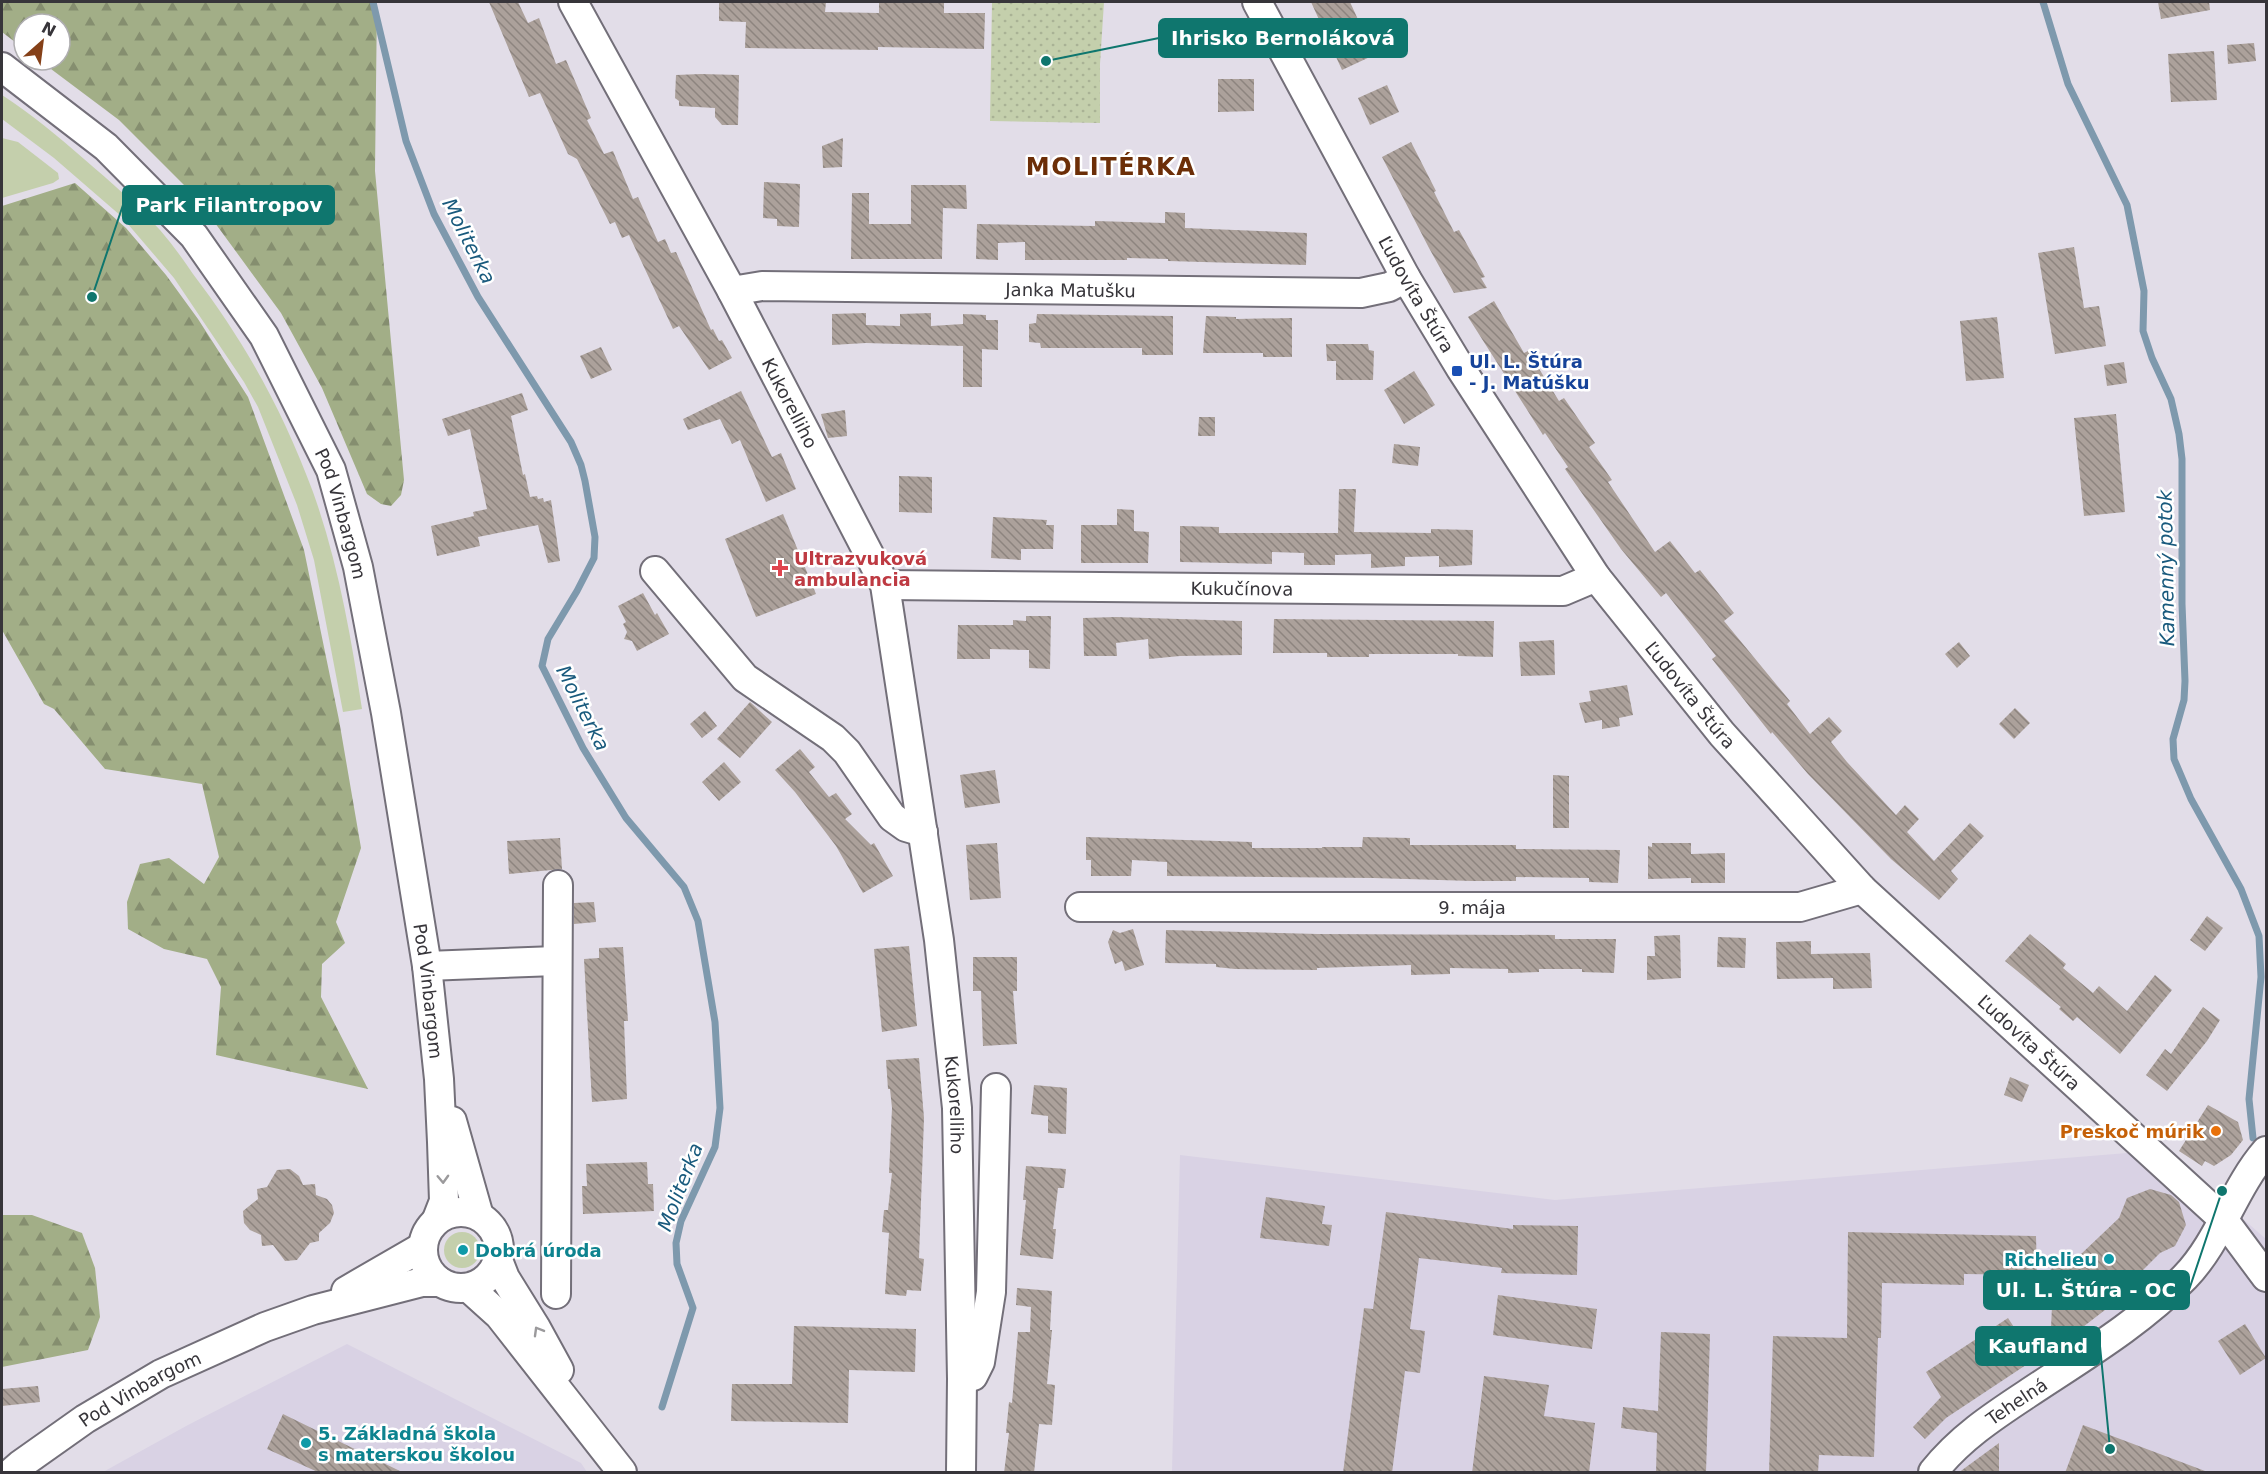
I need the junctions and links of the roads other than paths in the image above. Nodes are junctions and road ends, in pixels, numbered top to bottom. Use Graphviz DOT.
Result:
graph roads {
  1 [pos="573,2"];
  2 [pos="1257,2"];
  3 [pos="2,68"];
  4 [pos="1406,278"];
  5 [pos="732,291"];
  6 [pos="655,571"];
  7 [pos="1596,578"];
  8 [pos="885,585"];
  9 [pos="923,832"];
  10 [pos="558,885"];
  11 [pos="1862,889"];
  12 [pos="1080,907"];
  13 [pos="556,961"];
  14 [pos="427,966"];
  15 [pos="439,1079"];
  16 [pos="996,1088"];
  17 [pos="2266,1150"];
  18 [pos="479,1216"];
  19 [pos="2223,1219"];
  20 [pos="437,1220"];
  21 [pos="422,1247"];
  22 [pos="498,1260"];
  23 [pos="2266,1277"];
  24 [pos="440,1282"];
  25 [pos="469,1288"];
  26 [pos="556,1294"];
  27 [pos="313,1310"];
  28 [pos="962,1380"];
  29 [pos="595,1438"];
  30 [pos="12,1473"];
  31 [pos="622,1473"];
  32 [pos="961,1473"];
  33 [pos="1933,1473"];
  1 -- 5 [label="street, Kukorelliho"];
  2 -- 4 [label="street, Ľudovíta Štúra"];
  3 -- 14 [label="street, Pod Vinbargom"];
  4 -- 5 [label="street, Janka Matušku"];
  4 -- 7 [label="street, Ľudovíta Štúra"];
  5 -- 8 [label="street, Kukorelliho"];
  6 -- 9 [label="street"];
  7 -- 8 [label="street, Kukučínova"];
  7 -- 11 [label="street, Ľudovíta Štúra"];
  8 -- 9 [label="street, Kukorelliho"];
  9 -- 28 [label="street, Kukorelliho"];
  10 -- 13 [label="street"];
  11 -- 12 [label="street, 9. mája"];
  11 -- 19 [label="street, Ľudovíta Štúra"];
  13 -- 14 [label="street"];
  13 -- 26 [label="street"];
  14 -- 15 [label="street, Pod Vinbargom"];
  15 -- 18 [label="street, Pod Vinbargom"];
  15 -- 20 [label="street, Pod Vinbargom, one-way"];
  16 -- 28 [label="street, Kukorelliho"];
  17 -- 19 [label="street, Tehelná"];
  18 -- 20 [label="street"];
  18 -- 22 [label="street"];
  19 -- 23 [label="street, Ľudovíta Štúra"];
  19 -- 33 [label="street, Tehelná"];
  20 -- 21 [label="street"];
  21 -- 24 [label="street"];
  21 -- 27 [label="street, Pod Vinbargom"];
  22 -- 25 [label="street"];
  29 -- 22 [label="street, one-way"];
  24 -- 25 [label="street"];
  24 -- 27 [label="street, Pod Vinbargom"];
  25 -- 29 [label="street"];
  27 -- 30 [label="street, Pod Vinbargom"];
  28 -- 32 [label="street, Kukorelliho"];
  29 -- 31 [label="street"];
}
